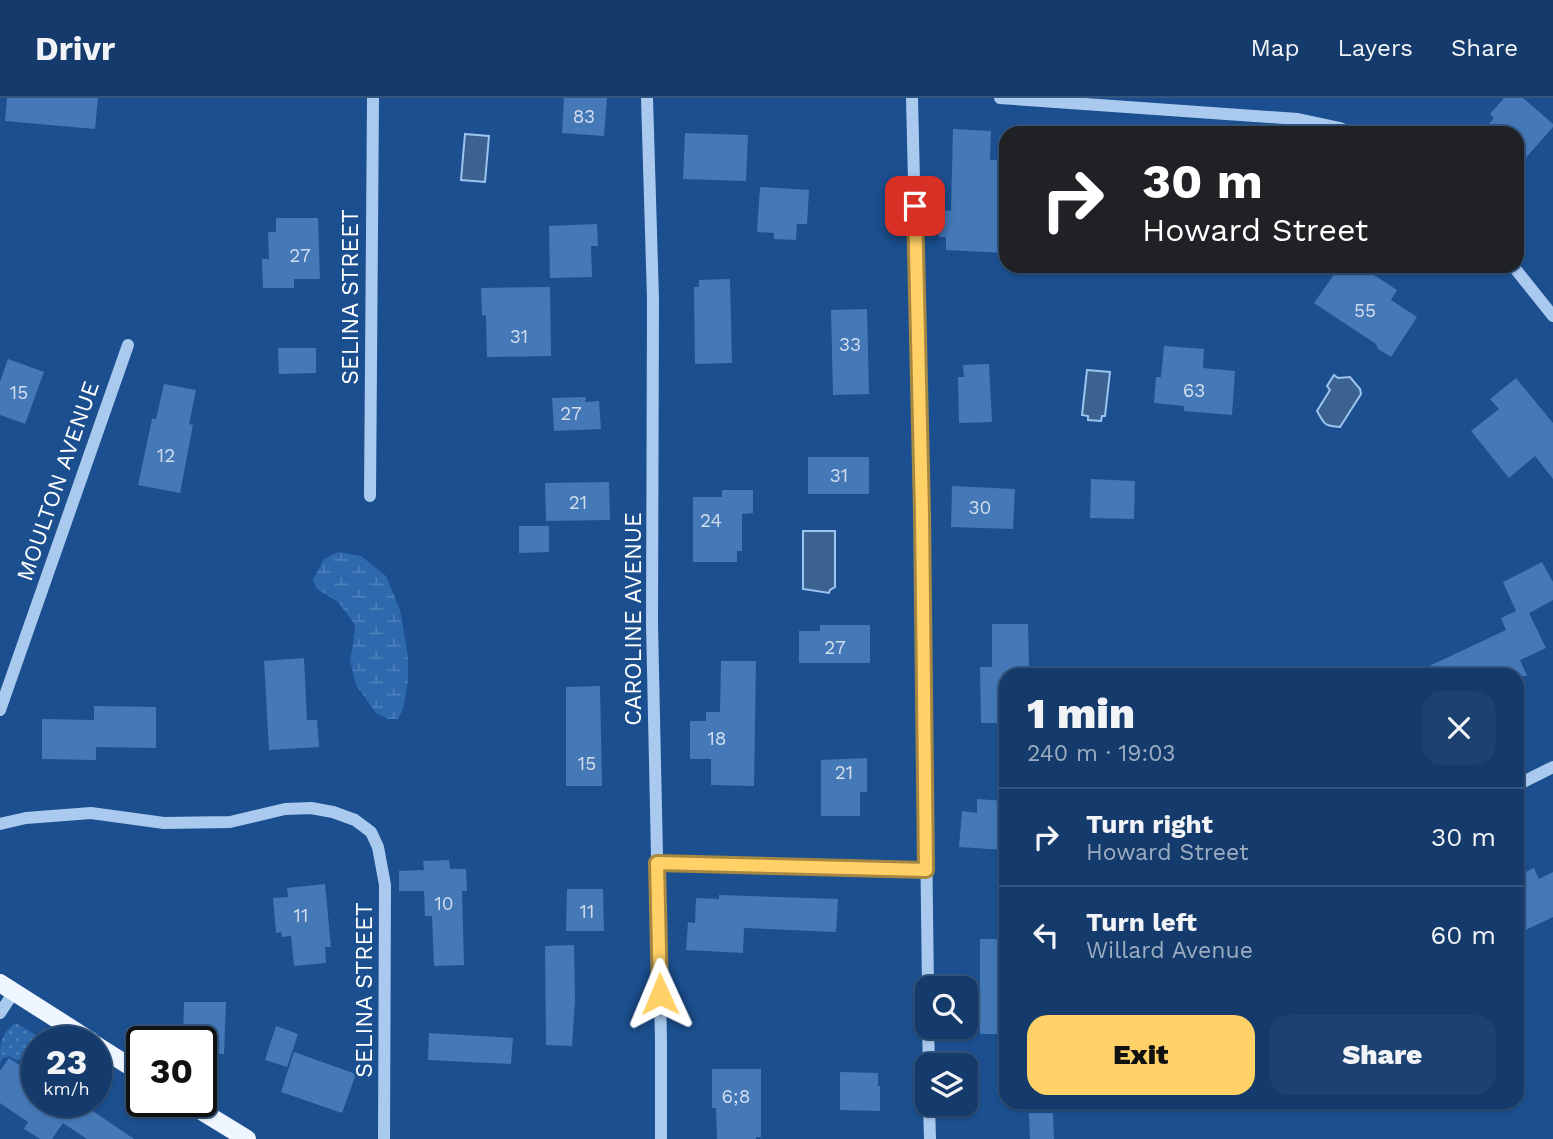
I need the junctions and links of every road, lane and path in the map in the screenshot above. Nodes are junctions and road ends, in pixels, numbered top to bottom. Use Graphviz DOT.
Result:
graph roads {
  1 [pos="373,98"];
  2 [pos="648,98"];
  3 [pos="912,98"];
  4 [pos="1000,98"];
  5 [pos="1331,126"];
  6 [pos="1519,273"];
  7 [pos="1553,316"];
  8 [pos="128,345"];
  9 [pos="370,496"];
  10 [pos="0,710"];
  11 [pos="1553,767"];
  12 [pos="1524,782"];
  13 [pos="0,824"];
  14 [pos="657,863"];
  15 [pos="926,870"];
  16 [pos="928,976"];
  17 [pos="7,987"];
  18 [pos="0,1013"];
  19 [pos="68,1026"];
  20 [pos="929,1116"];
  21 [pos="210,1117"];
  22 [pos="242,1138"];
  23 [pos="384,1139"];
  24 [pos="661,1139"];
  25 [pos="930,1139"];
  1 -- 9 [label="street, SELINA STREET"];
  2 -- 14 [label="street, CAROLINE AVENUE"];
  3 -- 15 [label="street"];
  4 -- 5 [label="street"];
  6 -- 7 [label="street"];
  8 -- 10 [label="street, MOULTON AVENUE"];
  11 -- 12 [label="street"];
  13 -- 23 [label="street, SELINA STREET"];
  14 -- 15 [label="street"];
  14 -- 24 [label="street, CAROLINE AVENUE"];
  15 -- 16 [label="street"];
  17 -- 18 [label="street"];
  17 -- 19 [label="main road"];
  20 -- 25 [label="street"];
  21 -- 22 [label="main road"];
}
